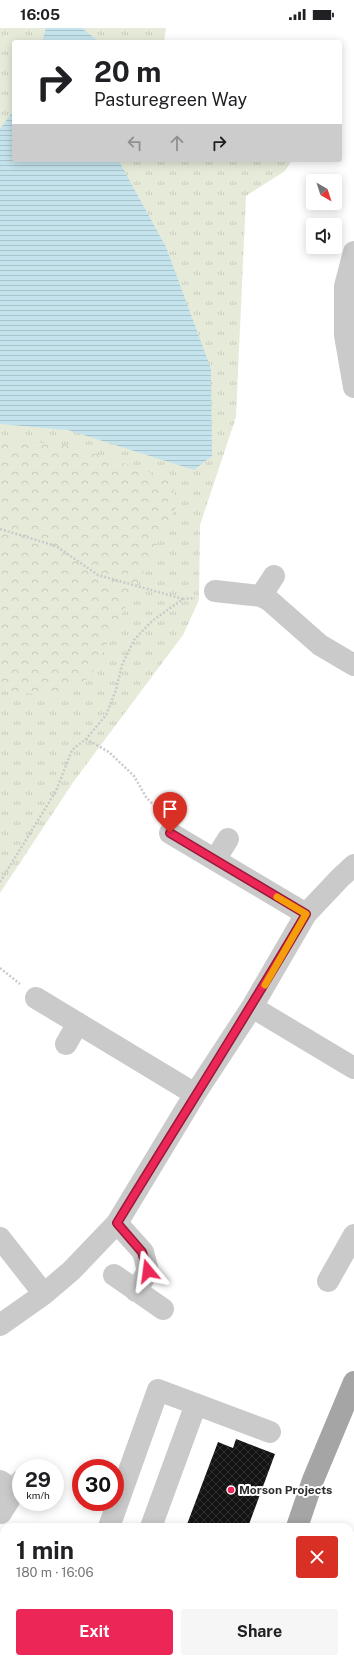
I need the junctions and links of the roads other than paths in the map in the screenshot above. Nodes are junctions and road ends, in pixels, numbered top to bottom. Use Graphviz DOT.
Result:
graph roads {
  1 [pos="354,252"];
  2 [pos="354,387"];
  3 [pos="274,576"];
  4 [pos="215,591"];
  5 [pos="261,596"];
  6 [pos="354,665"];
  7 [pos="170,833"];
  8 [pos="228,839"];
  9 [pos="215,860"];
  10 [pos="354,865"];
  11 [pos="306,914"];
  12 [pos="36,998"];
  13 [pos="252,1007"];
  14 [pos="78,1023"];
  15 [pos="66,1044"];
  16 [pos="354,1068"];
  17 [pos="195,1094"];
  18 [pos="117,1223"];
  19 [pos="354,1235"];
  20 [pos="0,1238"];
  21 [pos="114,1275"];
  22 [pos="328,1281"];
  23 [pos="136,1291"];
  24 [pos="44,1294"];
  25 [pos="163,1309"];
  26 [pos="0,1325"];
  27 [pos="354,1382"];
  28 [pos="196,1404"];
  29 [pos="270,1432"];
  30 [pos="12,1485"];
  31 [pos="1,1513"];
  32 [pos="110,1523"];
  33 [pos="152,1523"];
  34 [pos="298,1523"];
  1 -- 2 [label="street"];
  3 -- 5 [label="street"];
  4 -- 5 [label="street"];
  5 -- 6 [label="street"];
  7 -- 9 [label="street"];
  8 -- 9 [label="street"];
  9 -- 11 [label="street"];
  10 -- 11 [label="street"];
  11 -- 13 [label="street"];
  12 -- 14 [label="street"];
  13 -- 16 [label="street"];
  13 -- 17 [label="street"];
  14 -- 15 [label="street"];
  14 -- 17 [label="street"];
  17 -- 18 [label="street"];
  18 -- 23 [label="street"];
  18 -- 24 [label="street"];
  19 -- 22 [label="street"];
  20 -- 24 [label="street"];
  21 -- 23 [label="street"];
  23 -- 25 [label="street"];
  24 -- 26 [label="street"];
  27 -- 34 [label="main road"];
  28 -- 29 [label="street"];
  28 -- 32 [label="street"];
  28 -- 33 [label="street"];
  30 -- 31 [label="street"];
}
